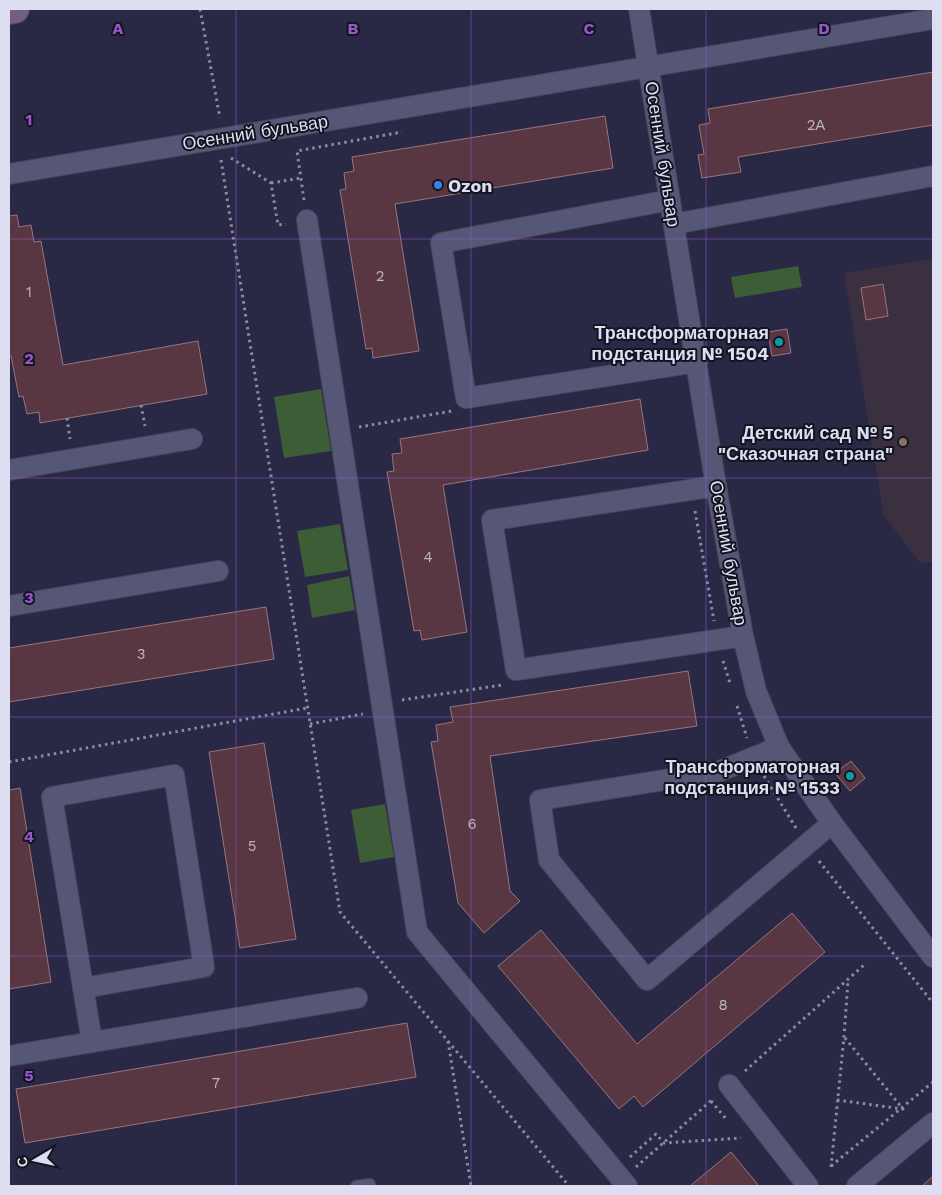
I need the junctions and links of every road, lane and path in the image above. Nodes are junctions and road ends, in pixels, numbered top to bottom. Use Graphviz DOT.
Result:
graph roads {
  1 [pos="15,9"];
  2 [pos="200,9"];
  3 [pos="639,9"];
  4 [pos="9,10"];
  5 [pos="933,19"];
  6 [pos="649,68"];
  7 [pos="403,132"];
  8 [pos="222,144"];
  9 [pos="9,174"];
  10 [pos="933,176"];
  11 [pos="301,178"];
  12 [pos="271,183"];
  13 [pos="670,200"];
  14 [pos="307,220"];
  15 [pos="674,224"];
  16 [pos="698,362"];
  17 [pos="411,418"];
  18 [pos="339,430"];
  19 [pos="192,439"];
  20 [pos="9,470"];
  21 [pos="716,486"];
  22 [pos="218,571"];
  23 [pos="9,606"];
  24 [pos="743,636"];
  25 [pos="307,708"];
  26 [pos="383,711"];
  27 [pos="310,724"];
  28 [pos="779,748"];
  29 [pos="9,762"];
  30 [pos="832,823"];
  31 [pos="806,845"];
  32 [pos="933,957"];
  33 [pos="848,980"];
  34 [pos="83,988"];
  35 [pos="357,998"];
  36 [pos="933,1003"];
  37 [pos="844,1037"];
  38 [pos="448,1041"];
  39 [pos="92,1042"];
  40 [pos="9,1056"];
  41 [pos="933,1082"];
  42 [pos="729,1085"];
  43 [pos="837,1100"];
  44 [pos="903,1109"];
  45 [pos="933,1123"];
  46 [pos="742,1138"];
  47 [pos="621,1179"];
  48 [pos="356,1186"];
  49 [pos="370,1186"];
  50 [pos="471,1186"];
  51 [pos="569,1186"];
  52 [pos="808,1186"];
  53 [pos="857,1186"];
  1 -- 4 [label="main road"];
  2 -- 8 [label="path"];
  3 -- 6 [label="street, Осенний бульвар"];
  5 -- 6 [label="street, Осенний бульвар"];
  6 -- 8 [label="street, Осенний бульвар"];
  6 -- 13 [label="street, Осенний бульвар"];
  7 -- 11 [label="path"];
  8 -- 9 [label="street, Осенний бульвар"];
  8 -- 12 [label="path"];
  8 -- 25 [label="path"];
  10 -- 15 [label="street"];
  11 -- 12 [label="path"];
  11 -- 14 [label="path"];
  12 -- 14 [label="path"];
  13 -- 15 [label="street, Осенний бульвар"];
  13 -- 16 [label="street"];
  14 -- 18 [label="street"];
  15 -- 16 [label="street, Осенний бульвар"];
  16 -- 21 [label="street, Осенний бульвар"];
  17 -- 18 [label="path"];
  18 -- 26 [label="street"];
  19 -- 20 [label="street"];
  21 -- 24 [label="street, Осенний бульвар"];
  21 -- 24 [label="street"];
  22 -- 23 [label="street"];
  24 -- 28 [label="street, Осенний бульвар"];
  25 -- 27 [label="path"];
  25 -- 29 [label="path"];
  26 -- 27 [label="path"];
  26 -- 47 [label="street"];
  27 -- 38 [label="path"];
  28 -- 30 [label="street, Осенний бульвар"];
  28 -- 31 [label="street"];
  30 -- 31 [label="street"];
  30 -- 32 [label="street, Осенний бульвар"];
  31 -- 36 [label="path"];
  33 -- 37 [label="path"];
  34 -- 34 [label="street"];
  34 -- 39 [label="street"];
  35 -- 39 [label="street"];
  37 -- 43 [label="path"];
  37 -- 44 [label="path"];
  38 -- 50 [label="path"];
  38 -- 51 [label="path"];
  39 -- 40 [label="street"];
  41 -- 44 [label="path"];
  42 -- 52 [label="street"];
  43 -- 44 [label="path"];
  43 -- 44 [label="path"];
  45 -- 53 [label="street"];
  46 -- 47 [label="path"];
  48 -- 49 [label="lane"];
}
